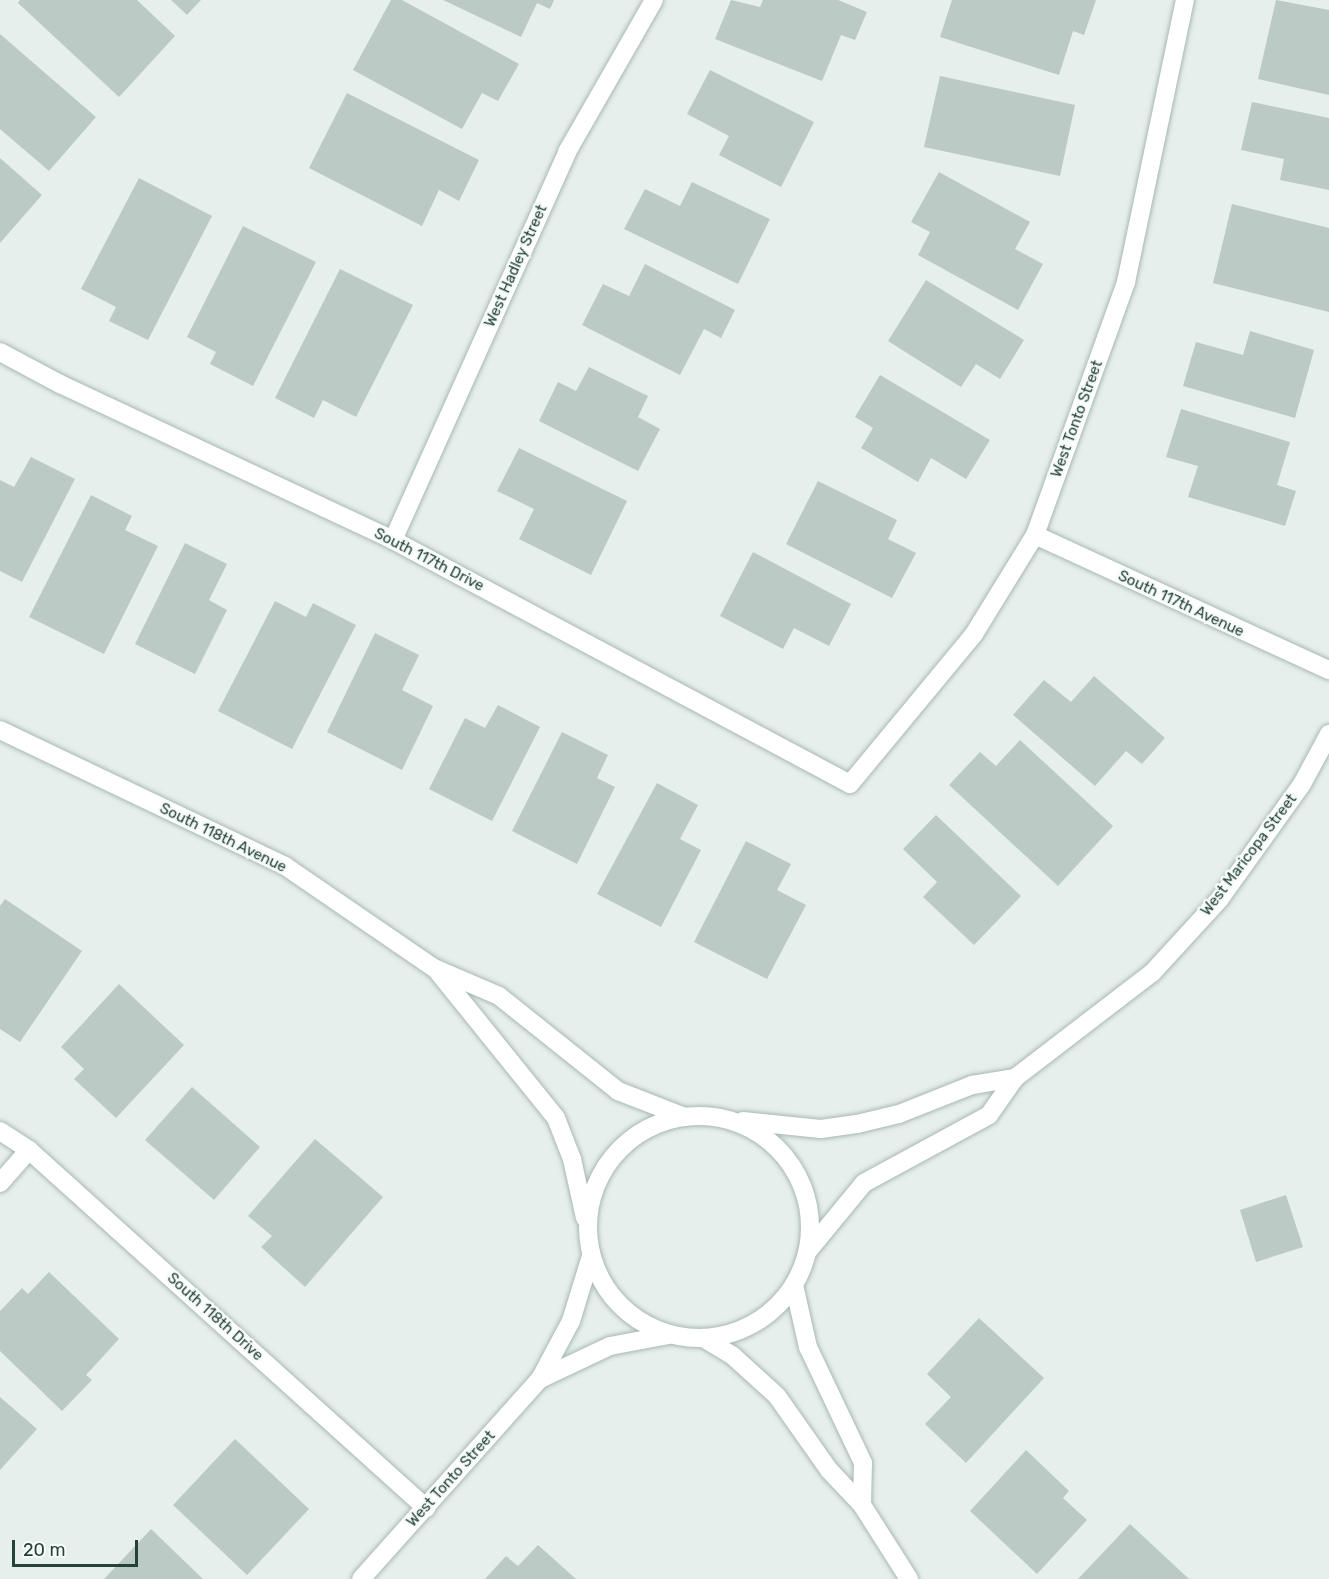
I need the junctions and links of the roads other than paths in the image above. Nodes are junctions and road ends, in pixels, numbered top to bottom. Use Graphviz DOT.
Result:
graph roads {
  1 [pos="654,0"];
  2 [pos="1185,0"];
  3 [pos="0,352"];
  4 [pos="1035,535"];
  5 [pos="393,540"];
  6 [pos="1329,670"];
  7 [pos="0,730"];
  8 [pos="1329,734"];
  9 [pos="850,784"];
  10 [pos="434,968"];
  11 [pos="1015,1078"];
  12 [pos="685,1117"];
  13 [pos="726,1119"];
  14 [pos="0,1131"];
  15 [pos="29,1150"];
  16 [pos="0,1183"];
  17 [pos="587,1226"];
  18 [pos="808,1251"];
  19 [pos="591,1256"];
  20 [pos="794,1285"];
  21 [pos="669,1335"];
  22 [pos="705,1339"];
  23 [pos="540,1378"];
  24 [pos="862,1505"];
  25 [pos="426,1508"];
  26 [pos="362,1579"];
  27 [pos="909,1579"];
  1 -- 5 [label="street, West Hadley Street"];
  2 -- 4 [label="street, West Tonto Street"];
  3 -- 5 [label="street, South 117th Drive"];
  4 -- 6 [label="street, South 117th Avenue"];
  4 -- 9 [label="street, West Tonto Street"];
  5 -- 9 [label="street, South 117th Drive"];
  7 -- 10 [label="street, South 118th Avenue"];
  8 -- 11 [label="street, West Maricopa Street"];
  10 -- 12 [label="street, South 118th Avenue"];
  10 -- 17 [label="street, South 118th Avenue"];
  11 -- 13 [label="street, West Maricopa Street"];
  11 -- 18 [label="street, West Maricopa Street"];
  12 -- 13 [label="street, West Maricopa Street"];
  12 -- 17 [label="street"];
  13 -- 18 [label="street"];
  14 -- 15 [label="street, South 118th Drive"];
  15 -- 16 [label="street"];
  15 -- 25 [label="street, South 118th Drive"];
  17 -- 19 [label="street"];
  18 -- 20 [label="street"];
  19 -- 21 [label="street"];
  19 -- 23 [label="street, West Tonto Street"];
  20 -- 22 [label="street"];
  20 -- 24 [label="street"];
  21 -- 22 [label="street"];
  21 -- 23 [label="street, West Tonto Street"];
  22 -- 24 [label="street"];
  23 -- 25 [label="street, West Tonto Street"];
  24 -- 27 [label="street"];
  25 -- 26 [label="street, West Tonto Street"];
}
